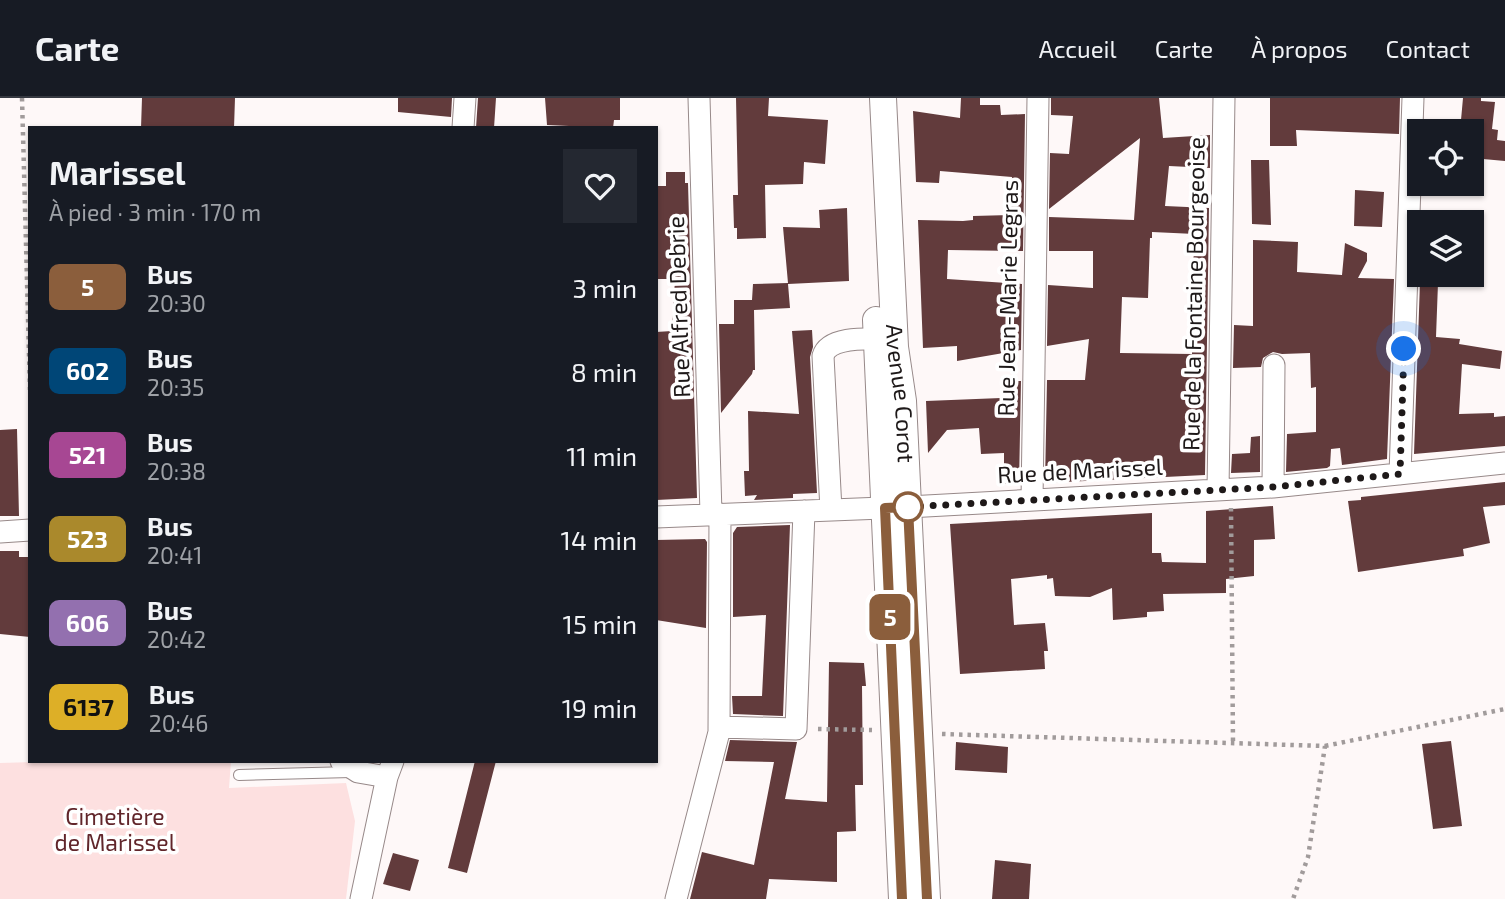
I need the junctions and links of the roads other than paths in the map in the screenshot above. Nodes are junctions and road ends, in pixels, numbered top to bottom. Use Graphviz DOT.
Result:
graph roads {
  1 [pos="465,98"];
  2 [pos="699,98"];
  3 [pos="866,98"];
  4 [pos="883,98"];
  5 [pos="1038,98"];
  6 [pos="1224,98"];
  7 [pos="1413,98"];
  8 [pos="464,126"];
  9 [pos="886,339"];
  10 [pos="1274,365"];
  11 [pos="1505,463"];
  12 [pos="1400,474"];
  13 [pos="1273,487"];
  14 [pos="1224,490"];
  15 [pos="1032,500"];
  16 [pos="897,507"];
  17 [pos="831,510"];
  18 [pos="804,511"];
  19 [pos="715,514"];
  20 [pos="658,517"];
  21 [pos="28,530"];
  22 [pos="0,532"];
  23 [pos="719,727"];
  24 [pos="907,731"];
  25 [pos="349,766"];
  26 [pos="390,769"];
  27 [pos="239,775"];
  28 [pos="361,899"];
  29 [pos="676,899"];
  30 [pos="902,899"];
  31 [pos="927,899"];
  1 -- 8 [label="street"];
  2 -- 19 [label="street, Rue Alfred Debrie"];
  3 -- 9 [label="street, Avenue Corot"];
  4 -- 9 [label="street, Avenue Corot"];
  5 -- 15 [label="street, Rue Jean-Marie Legras"];
  6 -- 14 [label="street, Rue de la Fontaine Bourgeoise"];
  7 -- 12 [label="street"];
  9 -- 16 [label="street, Avenue Corot"];
  9 -- 17 [label="street"];
  10 -- 13 [label="street"];
  11 -- 12 [label="street, Rue de Marissel"];
  12 -- 13 [label="street, Rue de Marissel"];
  13 -- 14 [label="street, Rue de Marissel"];
  14 -- 15 [label="street, Rue de Marissel"];
  15 -- 16 [label="street, Rue de Marissel"];
  16 -- 17 [label="street, Rue de Marissel"];
  16 -- 24 [label="street, Avenue Corot"];
  17 -- 18 [label="street, Rue de Marissel"];
  18 -- 19 [label="street, Rue de Marissel"];
  18 -- 23 [label="street"];
  19 -- 20 [label="street, Rue de Marissel"];
  19 -- 23 [label="street, Rue Alfred Debrie"];
  21 -- 22 [label="street"];
  23 -- 29 [label="street, Rue Alfred Debrie"];
  24 -- 30 [label="street, Avenue Corot"];
  24 -- 31 [label="street, Avenue Corot"];
  25 -- 26 [label="street"];
  25 -- 27 [label="lane"];
  26 -- 28 [label="street"];
}
